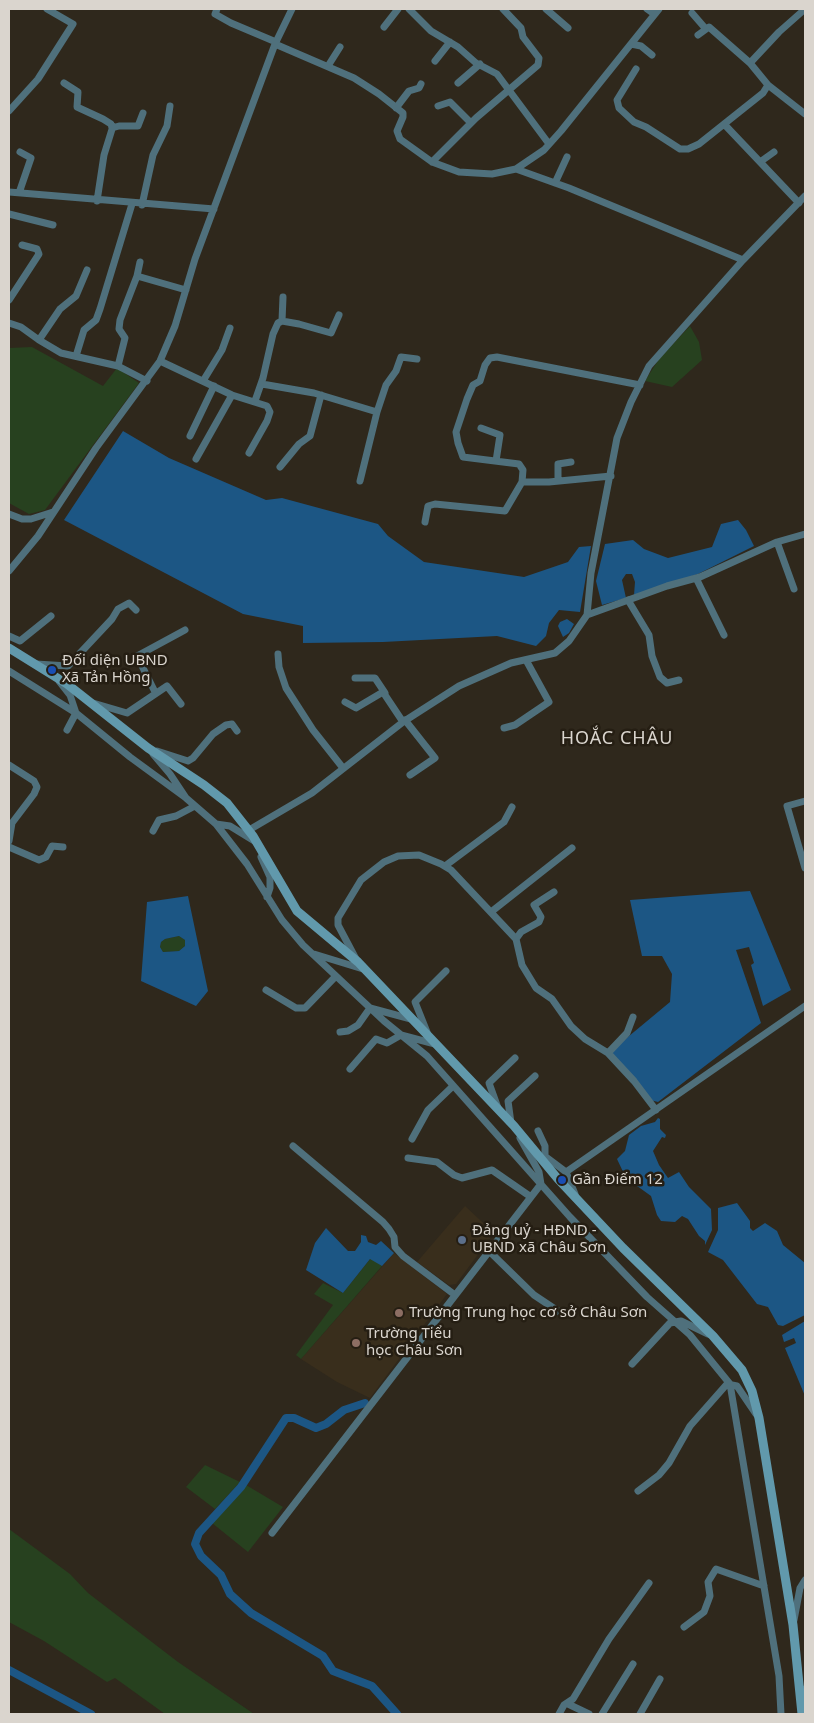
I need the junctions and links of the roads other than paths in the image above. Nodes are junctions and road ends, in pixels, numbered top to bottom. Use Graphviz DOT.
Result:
graph roads {
  1 [pos="47,9"];
  2 [pos="217,9"];
  3 [pos="292,9"];
  4 [pos="398,9"];
  5 [pos="409,9"];
  6 [pos="503,9"];
  7 [pos="546,9"];
  8 [pos="648,9"];
  9 [pos="805,9"];
  10 [pos="657,12"];
  11 [pos="692,13"];
  12 [pos="384,27"];
  13 [pos="568,28"];
  14 [pos="705,28"];
  15 [pos="698,35"];
  16 [pos="450,42"];
  17 [pos="275,43"];
  18 [pos="631,44"];
  19 [pos="340,48"];
  20 [pos="652,55"];
  21 [pos="435,62"];
  22 [pos="750,63"];
  23 [pos="480,64"];
  24 [pos="328,66"];
  25 [pos="636,69"];
  26 [pos="64,83"];
  27 [pos="458,83"];
  28 [pos="421,84"];
  29 [pos="768,85"];
  30 [pos="510,89"];
  31 [pos="170,106"];
  32 [pos="438,106"];
  33 [pos="396,108"];
  34 [pos="9,111"];
  35 [pos="144,113"];
  36 [pos="805,114"];
  37 [pos="471,123"];
  38 [pos="724,124"];
  39 [pos="113,126"];
  40 [pos="549,144"];
  41 [pos="20,152"];
  42 [pos="774,152"];
  43 [pos="567,158"];
  44 [pos="432,162"];
  45 [pos="760,162"];
  46 [pos="516,169"];
  47 [pos="556,183"];
  48 [pos="9,192"];
  49 [pos="19,193"];
  50 [pos="805,196"];
  51 [pos="97,201"];
  52 [pos="798,203"];
  53 [pos="132,204"];
  54 [pos="142,204"];
  55 [pos="214,209"];
  56 [pos="9,214"];
  57 [pos="53,225"];
  58 [pos="22,245"];
  59 [pos="743,260"];
  60 [pos="140,262"];
  61 [pos="87,270"];
  62 [pos="137,276"];
  63 [pos="186,290"];
  64 [pos="283,297"];
  65 [pos="9,300"];
  66 [pos="339,315"];
  67 [pos="282,321"];
  68 [pos="9,323"];
  69 [pos="230,328"];
  70 [pos="39,340"];
  71 [pos="76,356"];
  72 [pos="417,359"];
  73 [pos="160,361"];
  74 [pos="118,366"];
  75 [pos="147,381"];
  76 [pos="203,381"];
  77 [pos="262,384"];
  78 [pos="640,385"];
  79 [pos="214,386"];
  80 [pos="232,395"];
  81 [pos="321,395"];
  82 [pos="255,401"];
  83 [pos="377,412"];
  84 [pos="481,428"];
  85 [pos="190,436"];
  86 [pos="249,453"];
  87 [pos="196,459"];
  88 [pos="496,461"];
  89 [pos="571,462"];
  90 [pos="280,467"];
  91 [pos="611,476"];
  92 [pos="360,481"];
  93 [pos="558,481"];
  94 [pos="522,482"];
  95 [pos="54,511"];
  96 [pos="9,514"];
  97 [pos="425,522"];
  98 [pos="805,534"];
  99 [pos="777,542"];
  100 [pos="9,571"];
  101 [pos="696,578"];
  102 [pos="794,589"];
  103 [pos="628,600"];
  104 [pos="136,610"];
  105 [pos="587,615"];
  106 [pos="51,616"];
  107 [pos="185,630"];
  108 [pos="724,635"];
  109 [pos="9,636"];
  110 [pos="9,648"];
  111 [pos="278,654"];
  112 [pos="526,660"];
  113 [pos="33,664"];
  114 [pos="9,671"];
  115 [pos="54,675"];
  116 [pos="355,678"];
  117 [pos="679,680"];
  118 [pos="155,692"];
  119 [pos="385,694"];
  120 [pos="345,702"];
  121 [pos="91,703"];
  122 [pos="181,704"];
  123 [pos="76,713"];
  124 [pos="404,721"];
  125 [pos="504,728"];
  126 [pos="67,730"];
  127 [pos="237,731"];
  128 [pos="148,748"];
  129 [pos="9,765"];
  130 [pos="343,768"];
  131 [pos="410,775"];
  132 [pos="186,798"];
  133 [pos="805,801"];
  134 [pos="195,806"];
  135 [pos="512,807"];
  136 [pos="216,824"];
  137 [pos="153,830"];
  138 [pos="249,830"];
  139 [pos="9,840"];
  140 [pos="258,845"];
  141 [pos="9,847"];
  142 [pos="63,847"];
  143 [pos="572,848"];
  144 [pos="445,866"];
  145 [pos="805,868"];
  146 [pos="554,892"];
  147 [pos="267,897"];
  148 [pos="491,912"];
  149 [pos="516,940"];
  150 [pos="311,953"];
  151 [pos="360,965"];
  152 [pos="446,971"];
  153 [pos="336,976"];
  154 [pos="266,990"];
  155 [pos="805,1006"];
  156 [pos="370,1008"];
  157 [pos="633,1017"];
  158 [pos="411,1019"];
  159 [pos="340,1032"];
  160 [pos="401,1035"];
  161 [pos="433,1041"];
  162 [pos="608,1053"];
  163 [pos="515,1058"];
  164 [pos="350,1069"];
  165 [pos="535,1076"];
  166 [pos="453,1086"];
  167 [pos="499,1110"];
  168 [pos="656,1110"];
  169 [pos="513,1125"];
  170 [pos="538,1131"];
  171 [pos="412,1139"];
  172 [pos="293,1146"];
  173 [pos="408,1158"];
  174 [pos="545,1160"];
  175 [pos="566,1172"];
  176 [pos="540,1184"];
  177 [pos="531,1197"];
  178 [pos="576,1198"];
  179 [pos="488,1252"];
  180 [pos="455,1295"];
  181 [pos="564,1315"];
  182 [pos="675,1322"];
  183 [pos="713,1336"];
  184 [pos="632,1364"];
  185 [pos="730,1384"];
  186 [pos="759,1418"];
  187 [pos="638,1491"];
  188 [pos="272,1534"];
  189 [pos="805,1580"];
  190 [pos="649,1583"];
  191 [pos="764,1586"];
  192 [pos="793,1625"];
  193 [pos="684,1627"];
  194 [pos="633,1664"];
  195 [pos="660,1679"];
  196 [pos="805,1689"];
  197 [pos="568,1704"];
  198 [pos="802,1712"];
  199 [pos="559,1714"];
  200 [pos="589,1714"];
  201 [pos="602,1714"];
  202 [pos="640,1714"];
  203 [pos="781,1714"];
  1 -- 34 [label="street"];
  2 -- 17 [label="street"];
  3 -- 17 [label="street"];
  4 -- 12 [label="street"];
  5 -- 16 [label="street"];
  6 -- 30 [label="street"];
  7 -- 13 [label="street"];
  8 -- 10 [label="street"];
  9 -- 22 [label="street"];
  10 -- 18 [label="street"];
  11 -- 14 [label="street"];
  14 -- 15 [label="street"];
  14 -- 22 [label="street"];
  16 -- 21 [label="street"];
  16 -- 23 [label="street"];
  17 -- 24 [label="street"];
  17 -- 55 [label="street"];
  18 -- 20 [label="street"];
  18 -- 40 [label="street"];
  19 -- 24 [label="street"];
  22 -- 29 [label="street"];
  23 -- 27 [label="street"];
  23 -- 30 [label="street"];
  24 -- 33 [label="street"];
  25 -- 38 [label="street"];
  26 -- 39 [label="street"];
  28 -- 33 [label="street"];
  29 -- 36 [label="street"];
  29 -- 38 [label="street"];
  30 -- 37 [label="street"];
  30 -- 40 [label="street"];
  31 -- 54 [label="street"];
  32 -- 37 [label="street"];
  33 -- 44 [label="street"];
  35 -- 39 [label="street"];
  37 -- 44 [label="street"];
  38 -- 45 [label="street"];
  39 -- 51 [label="street"];
  40 -- 46 [label="street"];
  41 -- 49 [label="street"];
  42 -- 45 [label="street"];
  43 -- 47 [label="street"];
  44 -- 46 [label="street"];
  45 -- 52 [label="street"];
  46 -- 47 [label="street"];
  47 -- 59 [label="street"];
  48 -- 49 [label="street"];
  49 -- 51 [label="street"];
  50 -- 52 [label="street"];
  51 -- 53 [label="street"];
  52 -- 59 [label="street"];
  53 -- 54 [label="street"];
  53 -- 71 [label="street"];
  54 -- 55 [label="street"];
  55 -- 63 [label="street"];
  56 -- 57 [label="street"];
  58 -- 65 [label="street"];
  59 -- 78 [label="street"];
  60 -- 62 [label="street"];
  61 -- 70 [label="street"];
  62 -- 63 [label="street"];
  62 -- 74 [label="street"];
  63 -- 73 [label="street"];
  64 -- 67 [label="street"];
  66 -- 67 [label="street"];
  67 -- 77 [label="street"];
  68 -- 70 [label="street"];
  69 -- 76 [label="street"];
  70 -- 71 [label="street"];
  71 -- 74 [label="street"];
  72 -- 83 [label="street"];
  73 -- 75 [label="street"];
  73 -- 76 [label="street"];
  74 -- 75 [label="street"];
  75 -- 95 [label="street"];
  76 -- 79 [label="street"];
  77 -- 81 [label="street"];
  77 -- 82 [label="street"];
  78 -- 88 [label="street"];
  78 -- 91 [label="street"];
  79 -- 80 [label="street"];
  79 -- 85 [label="street"];
  80 -- 82 [label="street"];
  80 -- 87 [label="street"];
  81 -- 83 [label="street"];
  81 -- 90 [label="street"];
  82 -- 86 [label="street"];
  83 -- 92 [label="street"];
  84 -- 88 [label="street"];
  88 -- 94 [label="street"];
  89 -- 93 [label="street"];
  91 -- 93 [label="street"];
  91 -- 105 [label="street"];
  93 -- 94 [label="street"];
  94 -- 97 [label="street"];
  95 -- 96 [label="street"];
  95 -- 100 [label="street"];
  98 -- 99 [label="street"];
  99 -- 101 [label="street"];
  99 -- 102 [label="street"];
  101 -- 103 [label="street"];
  101 -- 108 [label="street"];
  103 -- 105 [label="street"];
  103 -- 117 [label="street"];
  104 -- 113 [label="street"];
  105 -- 112 [label="street"];
  106 -- 109 [label="street"];
  107 -- 118 [label="street"];
  110 -- 113 [label="main road"];
  111 -- 130 [label="street"];
  112 -- 124 [label="street"];
  112 -- 125 [label="street"];
  113 -- 115 [label="main road"];
  114 -- 123 [label="street"];
  115 -- 121 [label="main road"];
  115 -- 123 [label="street"];
  116 -- 119 [label="street"];
  118 -- 121 [label="street"];
  118 -- 122 [label="street"];
  119 -- 120 [label="street"];
  119 -- 124 [label="street"];
  121 -- 128 [label="main road"];
  123 -- 126 [label="street"];
  123 -- 132 [label="street"];
  124 -- 130 [label="street"];
  124 -- 131 [label="street"];
  127 -- 128 [label="street"];
  128 -- 132 [label="street"];
  128 -- 138 [label="main road"];
  129 -- 139 [label="street"];
  130 -- 138 [label="street"];
  132 -- 134 [label="street"];
  133 -- 145 [label="street"];
  134 -- 136 [label="street"];
  134 -- 137 [label="street"];
  135 -- 144 [label="street"];
  136 -- 140 [label="street"];
  136 -- 147 [label="street"];
  138 -- 140 [label="main road"];
  140 -- 147 [label="street"];
  140 -- 151 [label="main road"];
  141 -- 142 [label="street"];
  143 -- 148 [label="street"];
  144 -- 148 [label="street"];
  144 -- 151 [label="street"];
  146 -- 149 [label="street"];
  147 -- 150 [label="street"];
  148 -- 149 [label="street"];
  149 -- 162 [label="street"];
  150 -- 151 [label="street"];
  150 -- 153 [label="street"];
  151 -- 158 [label="main road"];
  152 -- 161 [label="street"];
  153 -- 154 [label="street"];
  153 -- 156 [label="street"];
  155 -- 168 [label="street"];
  156 -- 158 [label="street"];
  156 -- 159 [label="street"];
  156 -- 160 [label="street"];
  157 -- 162 [label="street"];
  158 -- 161 [label="main road"];
  160 -- 161 [label="street"];
  160 -- 164 [label="street"];
  160 -- 166 [label="street"];
  161 -- 167 [label="main road"];
  162 -- 168 [label="street"];
  163 -- 167 [label="street"];
  165 -- 169 [label="street"];
  166 -- 171 [label="street"];
  166 -- 176 [label="street"];
  167 -- 169 [label="main road"];
  168 -- 175 [label="street"];
  169 -- 174 [label="main road"];
  169 -- 176 [label="street"];
  170 -- 174 [label="street"];
  172 -- 180 [label="street"];
  173 -- 177 [label="street"];
  174 -- 175 [label="street"];
  174 -- 178 [label="main road"];
  175 -- 178 [label="street"];
  176 -- 177 [label="street"];
  176 -- 182 [label="street"];
  177 -- 179 [label="street"];
  178 -- 183 [label="main road"];
  179 -- 180 [label="street"];
  179 -- 181 [label="street"];
  180 -- 188 [label="street"];
  182 -- 183 [label="street"];
  182 -- 184 [label="street"];
  182 -- 185 [label="street"];
  183 -- 186 [label="main road"];
  185 -- 186 [label="street"];
  185 -- 187 [label="street"];
  185 -- 191 [label="street"];
  186 -- 192 [label="main road"];
  189 -- 192 [label="street"];
  190 -- 197 [label="street"];
  191 -- 193 [label="street"];
  191 -- 203 [label="street"];
  192 -- 198 [label="main road"];
  194 -- 201 [label="street"];
  195 -- 202 [label="street"];
  196 -- 198 [label="street"];
  197 -- 199 [label="street"];
  197 -- 200 [label="street"];
}
